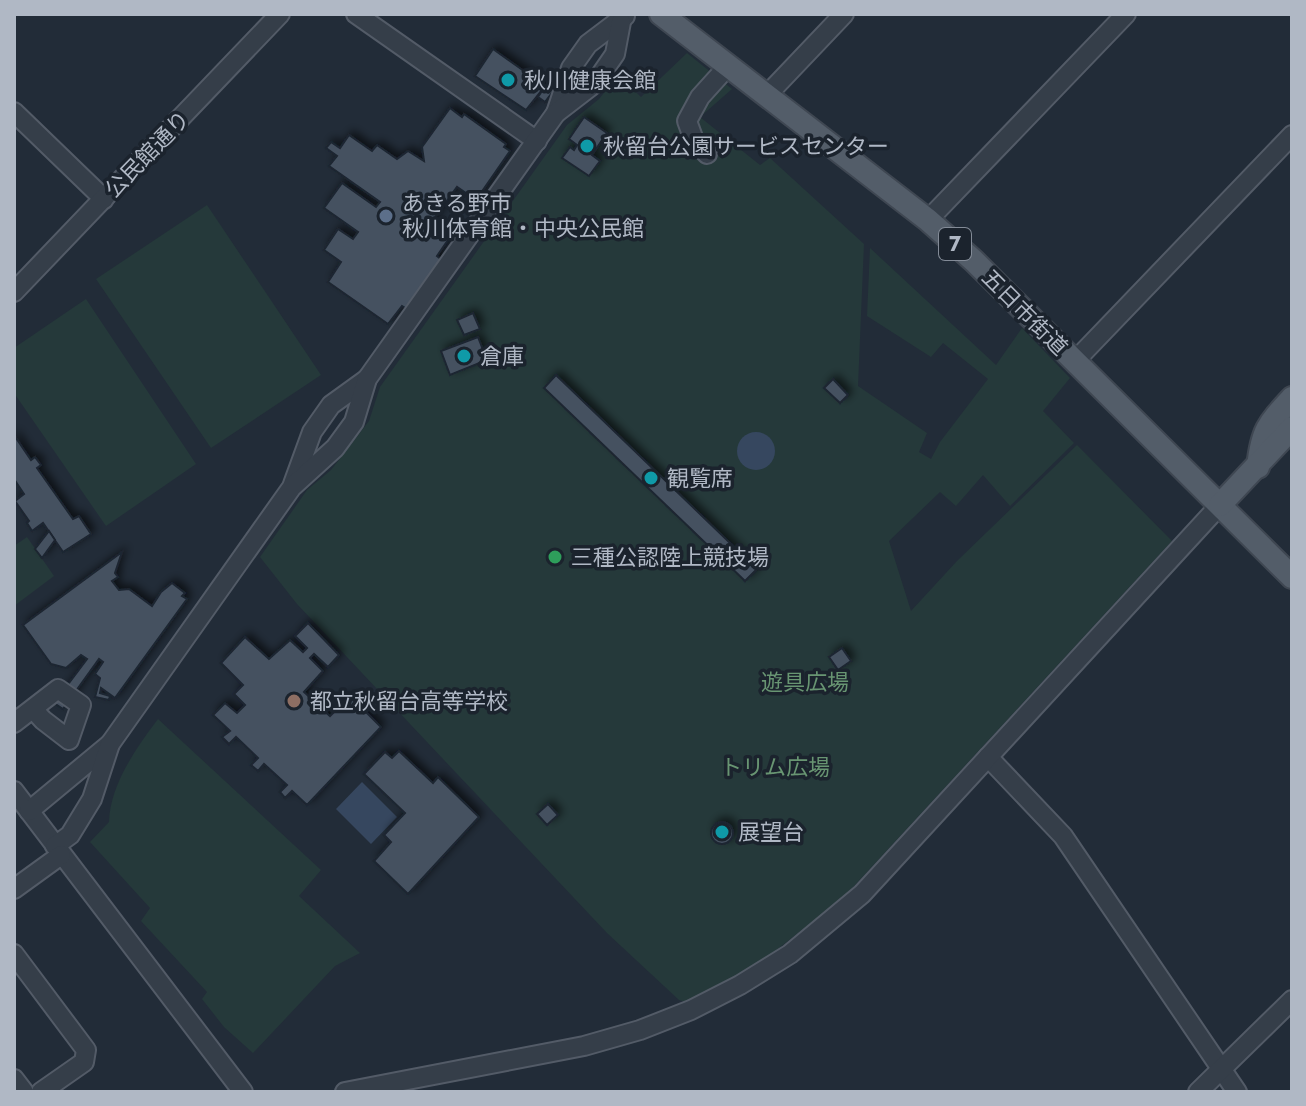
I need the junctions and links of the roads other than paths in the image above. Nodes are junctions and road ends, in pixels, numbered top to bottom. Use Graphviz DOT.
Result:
graph roads {
  1 [pos="280,14"];
  2 [pos="356,14"];
  3 [pos="661,14"];
  4 [pos="844,14"];
  5 [pos="1126,14"];
  6 [pos="624,18"];
  7 [pos="597,38"];
  8 [pos="615,54"];
  9 [pos="728,66"];
  10 [pos="571,68"];
  11 [pos="595,83"];
  12 [pos="767,95"];
  13 [pos="14,112"];
  14 [pos="556,113"];
  15 [pos="1292,135"];
  16 [pos="537,141"];
  17 [pos="707,154"];
  18 [pos="104,199"];
  19 [pos="928,220"];
  20 [pos="14,292"];
  21 [pos="1075,361"];
  22 [pos="367,379"];
  23 [pos="1292,398"];
  24 [pos="337,400"];
  25 [pos="356,415"];
  26 [pos="1289,435"];
  27 [pos="308,440"];
  28 [pos="329,454"];
  29 [pos="1258,467"];
  30 [pos="292,487"];
  31 [pos="1220,505"];
  32 [pos="1292,577"];
  33 [pos="33,709"];
  34 [pos="14,723"];
  35 [pos="110,744"];
  36 [pos="988,757"];
  37 [pos="19,799"];
  38 [pos="58,850"];
  39 [pos="14,889"];
  40 [pos="14,954"];
  41 [pos="1292,1000"];
  42 [pos="1221,1070"];
  43 [pos="14,1079"];
  44 [pos="24,1092"];
  45 [pos="41,1092"];
  46 [pos="243,1092"];
  47 [pos="345,1092"];
  48 [pos="1198,1092"];
  49 [pos="1237,1092"];
  1 -- 18 [label="street, 公民館通り"];
  2 -- 16 [label="street"];
  3 -- 9 [label="main road, 五日市街道 / 7"];
  4 -- 12 [label="street"];
  5 -- 19 [label="street"];
  6 -- 7 [label="street"];
  6 -- 8 [label="street"];
  7 -- 8 [label="street"];
  7 -- 10 [label="street"];
  8 -- 11 [label="street"];
  9 -- 12 [label="main road, 五日市街道 / 7"];
  9 -- 17 [label="street"];
  10 -- 11 [label="street"];
  10 -- 14 [label="street"];
  11 -- 14 [label="street"];
  12 -- 19 [label="main road, 五日市街道 / 7"];
  13 -- 18 [label="street"];
  14 -- 16 [label="street"];
  15 -- 21 [label="street"];
  16 -- 22 [label="street"];
  18 -- 20 [label="street, 公民館通り"];
  19 -- 21 [label="main road, 五日市街道 / 7"];
  21 -- 31 [label="main road, 五日市街道 / 7"];
  22 -- 24 [label="street"];
  22 -- 25 [label="street"];
  23 -- 29 [label="main road"];
  24 -- 25 [label="street"];
  24 -- 27 [label="street"];
  25 -- 28 [label="street"];
  26 -- 29 [label="main road"];
  27 -- 28 [label="street"];
  27 -- 30 [label="street"];
  28 -- 30 [label="street"];
  29 -- 31 [label="main road"];
  30 -- 35 [label="street"];
  31 -- 32 [label="main road, 五日市街道 / 7"];
  31 -- 36 [label="street"];
  33 -- 34 [label="street"];
  35 -- 37 [label="street"];
  35 -- 38 [label="street"];
  36 -- 42 [label="street"];
  36 -- 47 [label="street"];
  37 -- 38 [label="street"];
  38 -- 39 [label="street"];
  38 -- 46 [label="street"];
  40 -- 45 [label="street"];
  41 -- 42 [label="street"];
  42 -- 48 [label="street"];
  42 -- 49 [label="street"];
  43 -- 44 [label="street"];
}
